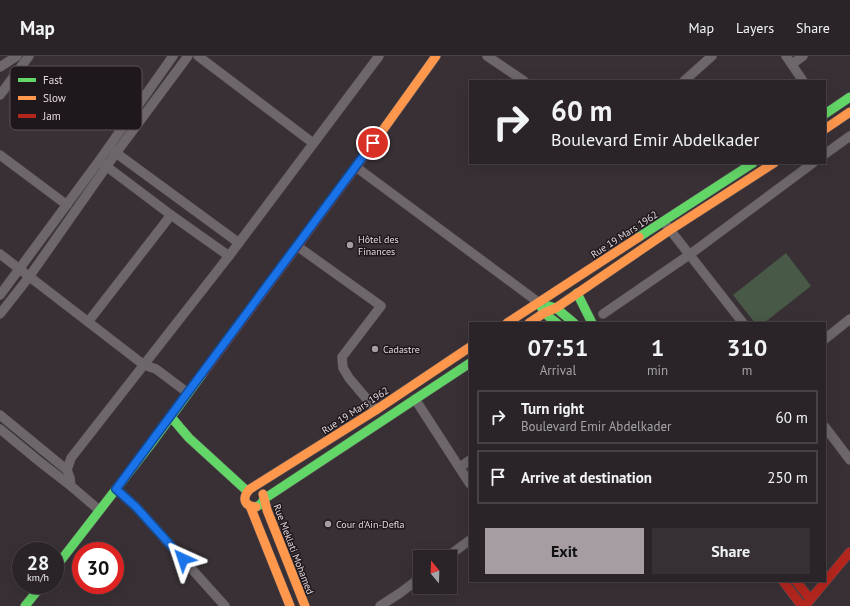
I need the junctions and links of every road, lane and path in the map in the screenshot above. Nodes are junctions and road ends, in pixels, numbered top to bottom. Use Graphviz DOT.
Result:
graph roads {
  1 [pos="17,56"];
  2 [pos="28,56"];
  3 [pos="173,56"];
  4 [pos="188,56"];
  5 [pos="198,56"];
  6 [pos="380,56"];
  7 [pos="436,56"];
  8 [pos="487,56"];
  9 [pos="712,56"];
  10 [pos="786,56"];
  11 [pos="803,56"];
  12 [pos="792,64"];
  13 [pos="21,66"];
  14 [pos="0,67"];
  15 [pos="688,79"];
  16 [pos="523,80"];
  17 [pos="802,80"];
  18 [pos="10,81"];
  19 [pos="0,95"];
  20 [pos="850,97"];
  21 [pos="142,100"];
  22 [pos="850,112"];
  23 [pos="826,113"];
  24 [pos="142,118"];
  25 [pos="826,128"];
  26 [pos="121,130"];
  27 [pos="133,130"];
  28 [pos="850,136"];
  29 [pos="314,143"];
  30 [pos="109,147"];
  31 [pos="116,153"];
  32 [pos="826,153"];
  33 [pos="0,155"];
  34 [pos="103,164"];
  35 [pos="749,164"];
  36 [pos="752,164"];
  37 [pos="773,164"];
  38 [pos="812,164"];
  39 [pos="356,167"];
  40 [pos="758,174"];
  41 [pos="67,205"];
  42 [pos="171,215"];
  43 [pos="663,221"];
  44 [pos="670,230"];
  45 [pos="239,243"];
  46 [pos="297,246"];
  47 [pos="0,254"];
  48 [pos="689,255"];
  49 [pos="229,256"];
  50 [pos="20,269"];
  51 [pos="29,277"];
  52 [pos="577,293"];
  53 [pos="0,295"];
  54 [pos="538,302"];
  55 [pos="556,308"];
  56 [pos="544,313"];
  57 [pos="0,314"];
  58 [pos="604,314"];
  59 [pos="850,319"];
  60 [pos="88,322"];
  61 [pos="508,322"];
  62 [pos="530,322"];
  63 [pos="556,322"];
  64 [pos="573,322"];
  65 [pos="592,322"];
  66 [pos="742,322"];
  67 [pos="826,338"];
  68 [pos="469,348"];
  69 [pos="469,364"];
  70 [pos="144,365"];
  71 [pos="188,393"];
  72 [pos="416,399"];
  73 [pos="376,410"];
  74 [pos="0,415"];
  75 [pos="171,417"];
  76 [pos="826,428"];
  77 [pos="0,429"];
  78 [pos="850,460"];
  79 [pos="469,461"];
  80 [pos="460,467"];
  81 [pos="67,470"];
  82 [pos="469,482"];
  83 [pos="71,486"];
  84 [pos="116,489"];
  85 [pos="249,490"];
  86 [pos="264,500"];
  87 [pos="250,506"];
  88 [pos="99,510"];
  89 [pos="469,541"];
  90 [pos="456,550"];
  91 [pos="850,552"];
  92 [pos="64,556"];
  93 [pos="826,581"];
  94 [pos="784,582"];
  95 [pos="796,582"];
  96 [pos="825,582"];
  97 [pos="413,583"];
  98 [pos="35,594"];
  99 [pos="807,604"];
  100 [pos="25,606"];
  101 [pos="225,606"];
  102 [pos="290,606"];
  103 [pos="305,606"];
  104 [pos="381,606"];
  1 -- 14 [label="street"];
  2 -- 13 [label="street"];
  3 -- 21 [label="street"];
  4 -- 24 [label="street"];
  5 -- 29 [label="street"];
  6 -- 29 [label="street"];
  7 -- 39 [label="street"];
  8 -- 16 [label="street"];
  9 -- 15 [label="street"];
  10 -- 12 [label="street"];
  11 -- 12 [label="street"];
  12 -- 17 [label="street"];
  18 -- 19 [label="street"];
  20 -- 23 [label="street"];
  22 -- 25 [label="street"];
  26 -- 30 [label="street"];
  27 -- 31 [label="street"];
  28 -- 32 [label="street"];
  29 -- 45 [label="street"];
  30 -- 31 [label="street"];
  30 -- 34 [label="street"];
  31 -- 34 [label="street"];
  31 -- 45 [label="street"];
  33 -- 41 [label="street"];
  34 -- 41 [label="street"];
  34 -- 42 [label="street"];
  34 -- 51 [label="street"];
  35 -- 43 [label="street, Rue 19 Mars 1962"];
  36 -- 40 [label="street"];
  37 -- 40 [label="street"];
  38 -- 48 [label="street"];
  39 -- 46 [label="street"];
  39 -- 54 [label="street"];
  40 -- 44 [label="street"];
  41 -- 50 [label="street"];
  42 -- 49 [label="street"];
  42 -- 60 [label="street"];
  43 -- 44 [label="street"];
  43 -- 54 [label="street, Rue 19 Mars 1962"];
  44 -- 48 [label="street"];
  44 -- 52 [label="street"];
  45 -- 49 [label="street"];
  46 -- 71 [label="street"];
  46 -- 73 [label="street"];
  47 -- 50 [label="street"];
  48 -- 58 [label="street"];
  48 -- 66 [label="street"];
  49 -- 70 [label="street"];
  50 -- 51 [label="street"];
  50 -- 53 [label="street"];
  51 -- 57 [label="street"];
  51 -- 60 [label="street"];
  52 -- 55 [label="street"];
  52 -- 65 [label="street"];
  54 -- 55 [label="street"];
  54 -- 56 [label="street"];
  54 -- 61 [label="street, Rue 19 Mars 1962"];
  55 -- 56 [label="street"];
  55 -- 64 [label="street"];
  56 -- 62 [label="street"];
  56 -- 63 [label="street"];
  59 -- 67 [label="street"];
  60 -- 70 [label="street"];
  68 -- 73 [label="street, Rue 19 Mars 1962"];
  69 -- 72 [label="street"];
  70 -- 71 [label="street"];
  70 -- 81 [label="street"];
  71 -- 75 [label="street"];
  72 -- 80 [label="street"];
  72 -- 86 [label="street"];
  73 -- 85 [label="street, Rue 19 Mars 1962"];
  74 -- 81 [label="street"];
  75 -- 84 [label="street"];
  75 -- 85 [label="street"];
  76 -- 78 [label="street"];
  77 -- 83 [label="street"];
  79 -- 80 [label="street"];
  80 -- 82 [label="street"];
  81 -- 83 [label="street"];
  83 -- 88 [label="street"];
  84 -- 88 [label="street"];
  84 -- 101 [label="street"];
  85 -- 86 [label="street"];
  85 -- 87 [label="street"];
  86 -- 87 [label="street"];
  86 -- 103 [label="street, Rue Meklati Mohamed"];
  87 -- 102 [label="street"];
  88 -- 92 [label="street"];
  89 -- 90 [label="street"];
  91 -- 93 [label="street"];
  94 -- 99 [label="street"];
  95 -- 99 [label="street"];
  96 -- 99 [label="street"];
  97 -- 104 [label="street"];
  98 -- 100 [label="street"];
}
